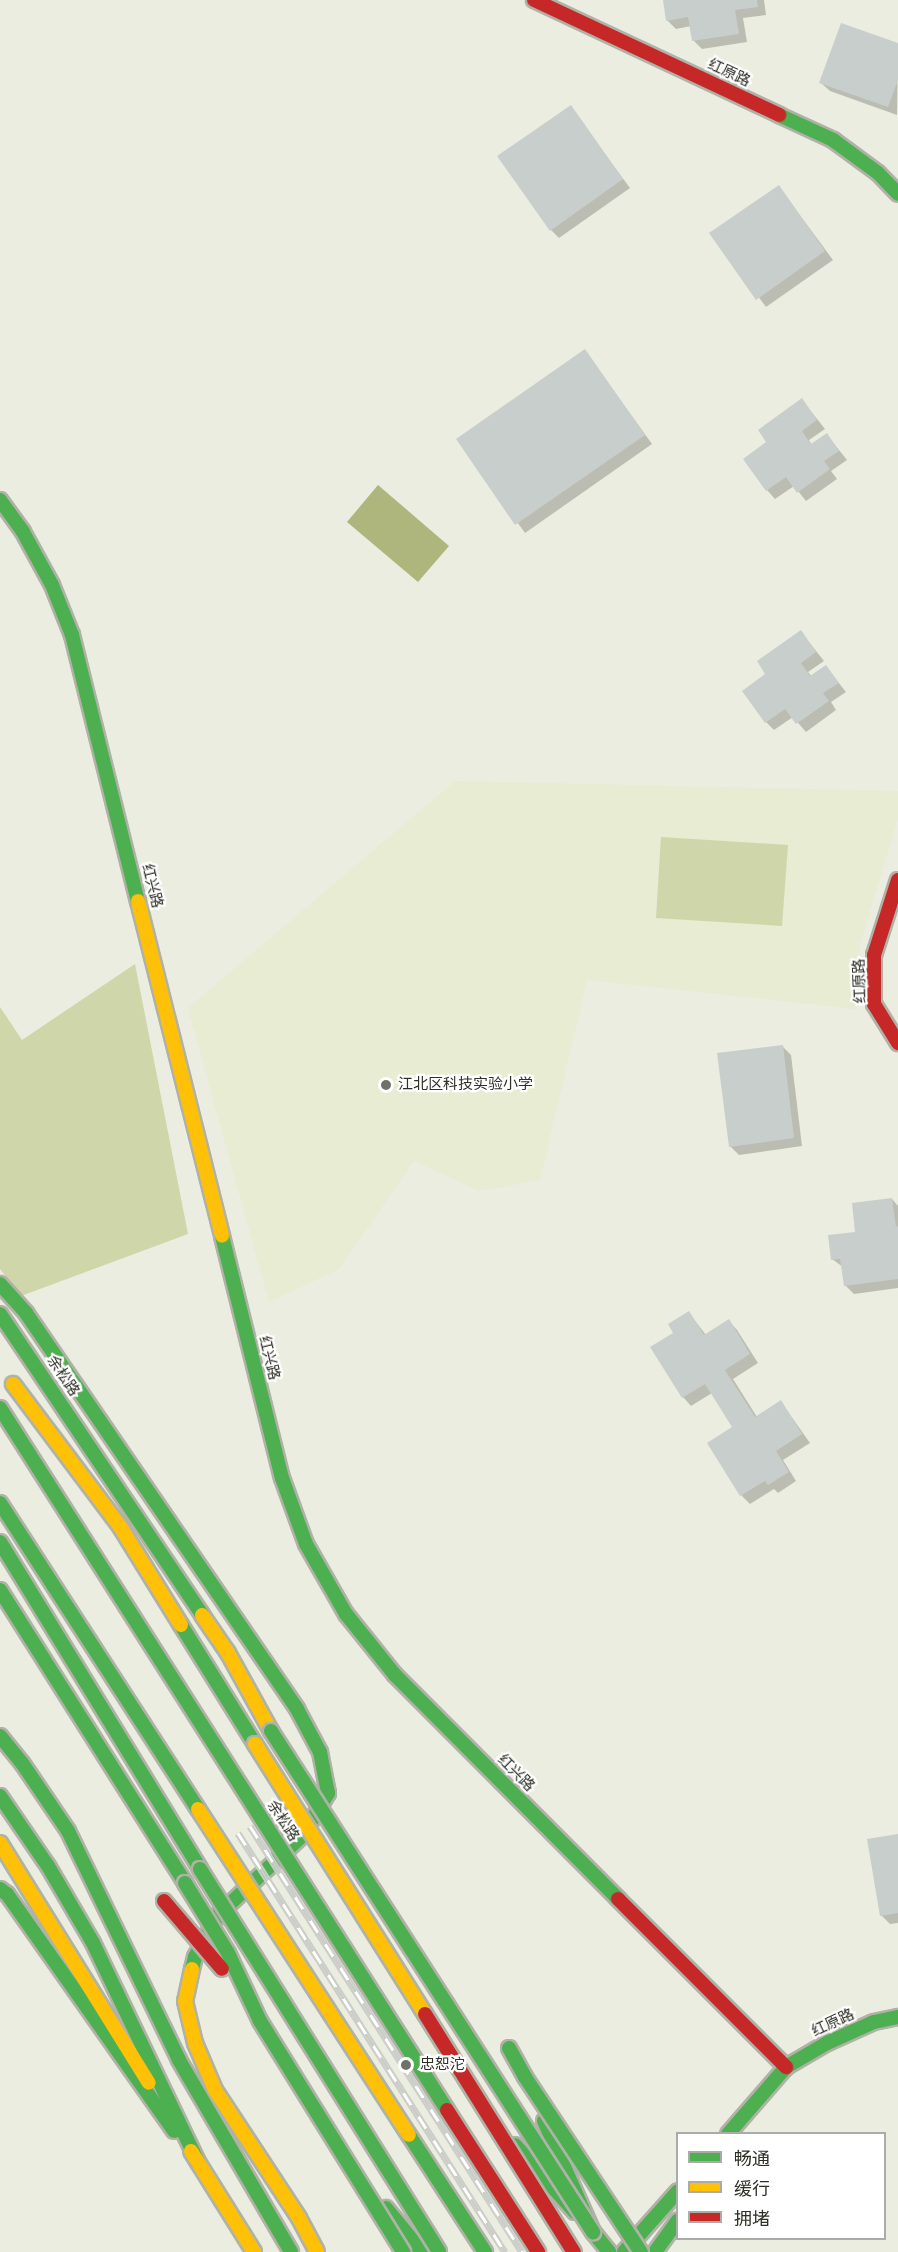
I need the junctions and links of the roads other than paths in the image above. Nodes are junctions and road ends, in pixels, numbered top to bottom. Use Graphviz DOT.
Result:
graph roads {
  1 [pos="534,0"];
  2 [pos="898,194"];
  3 [pos="0,500"];
  4 [pos="898,880"];
  5 [pos="898,1043"];
  6 [pos="0,1284"];
  7 [pos="3,1318"];
  8 [pos="13,1384"];
  9 [pos="0,1408"];
  10 [pos="0,1503"];
  11 [pos="0,1542"];
  12 [pos="0,1590"];
  13 [pos="0,1736"];
  14 [pos="0,1796"];
  15 [pos="0,1843"];
  16 [pos="0,1889"];
  17 [pos="164,1901"];
  18 [pos="898,2017"];
  19 [pos="260,2021"];
  20 [pos="509,2048"];
  21 [pos="786,2067"];
  22 [pos="525,2077"];
  23 [pos="489,2117"];
  24 [pos="729,2132"];
  25 [pos="740,2132"];
  26 [pos="331,2133"];
  27 [pos="198,2162"];
  28 [pos="676,2193"];
  29 [pos="676,2223"];
  30 [pos="593,2232"];
  31 [pos="254,2252"];
  32 [pos="291,2252"];
  33 [pos="317,2252"];
  34 [pos="403,2252"];
  35 [pos="422,2252"];
  36 [pos="440,2252"];
  37 [pos="485,2252"];
  38 [pos="538,2252"];
  39 [pos="574,2252"];
  40 [pos="609,2252"];
  41 [pos="624,2252"];
  42 [pos="641,2252"];
  43 [pos="655,2252"];
  1 -- 2 [label="main road, 红原路"];
  3 -- 21 [label="main road, 红兴路"];
  4 -- 5 [label="main road, 红原路"];
  6 -- 33 [label="main road"];
  7 -- 30 [label="main road, 余松路, bridge"];
  8 -- 23 [label="main road, bridge"];
  9 -- 38 [label="main road, 余松路, bridge"];
  10 -- 37 [label="main road, bridge"];
  11 -- 36 [label="main road, bridge"];
  12 -- 19 [label="main road, bridge"];
  13 -- 32 [label="main road"];
  14 -- 27 [label="main road"];
  15 -- 27 [label="main road"];
  16 -- 27 [label="main road"];
  17 -- 19 [label="main road, bridge"];
  18 -- 21 [label="main road, 红原路"];
  19 -- 26 [label="main road, bridge"];
  20 -- 22 [label="main road, bridge"];
  21 -- 24 [label="main road"];
  21 -- 25 [label="main road"];
  22 -- 30 [label="main road, bridge"];
  22 -- 42 [label="main road, bridge"];
  23 -- 30 [label="main road, bridge"];
  23 -- 39 [label="main road, bridge"];
  26 -- 34 [label="main road, bridge"];
  26 -- 35 [label="main road, bridge"];
  27 -- 31 [label="main road"];
  28 -- 41 [label="main road"];
  29 -- 43 [label="main road"];
  30 -- 40 [label="main road"];
}
